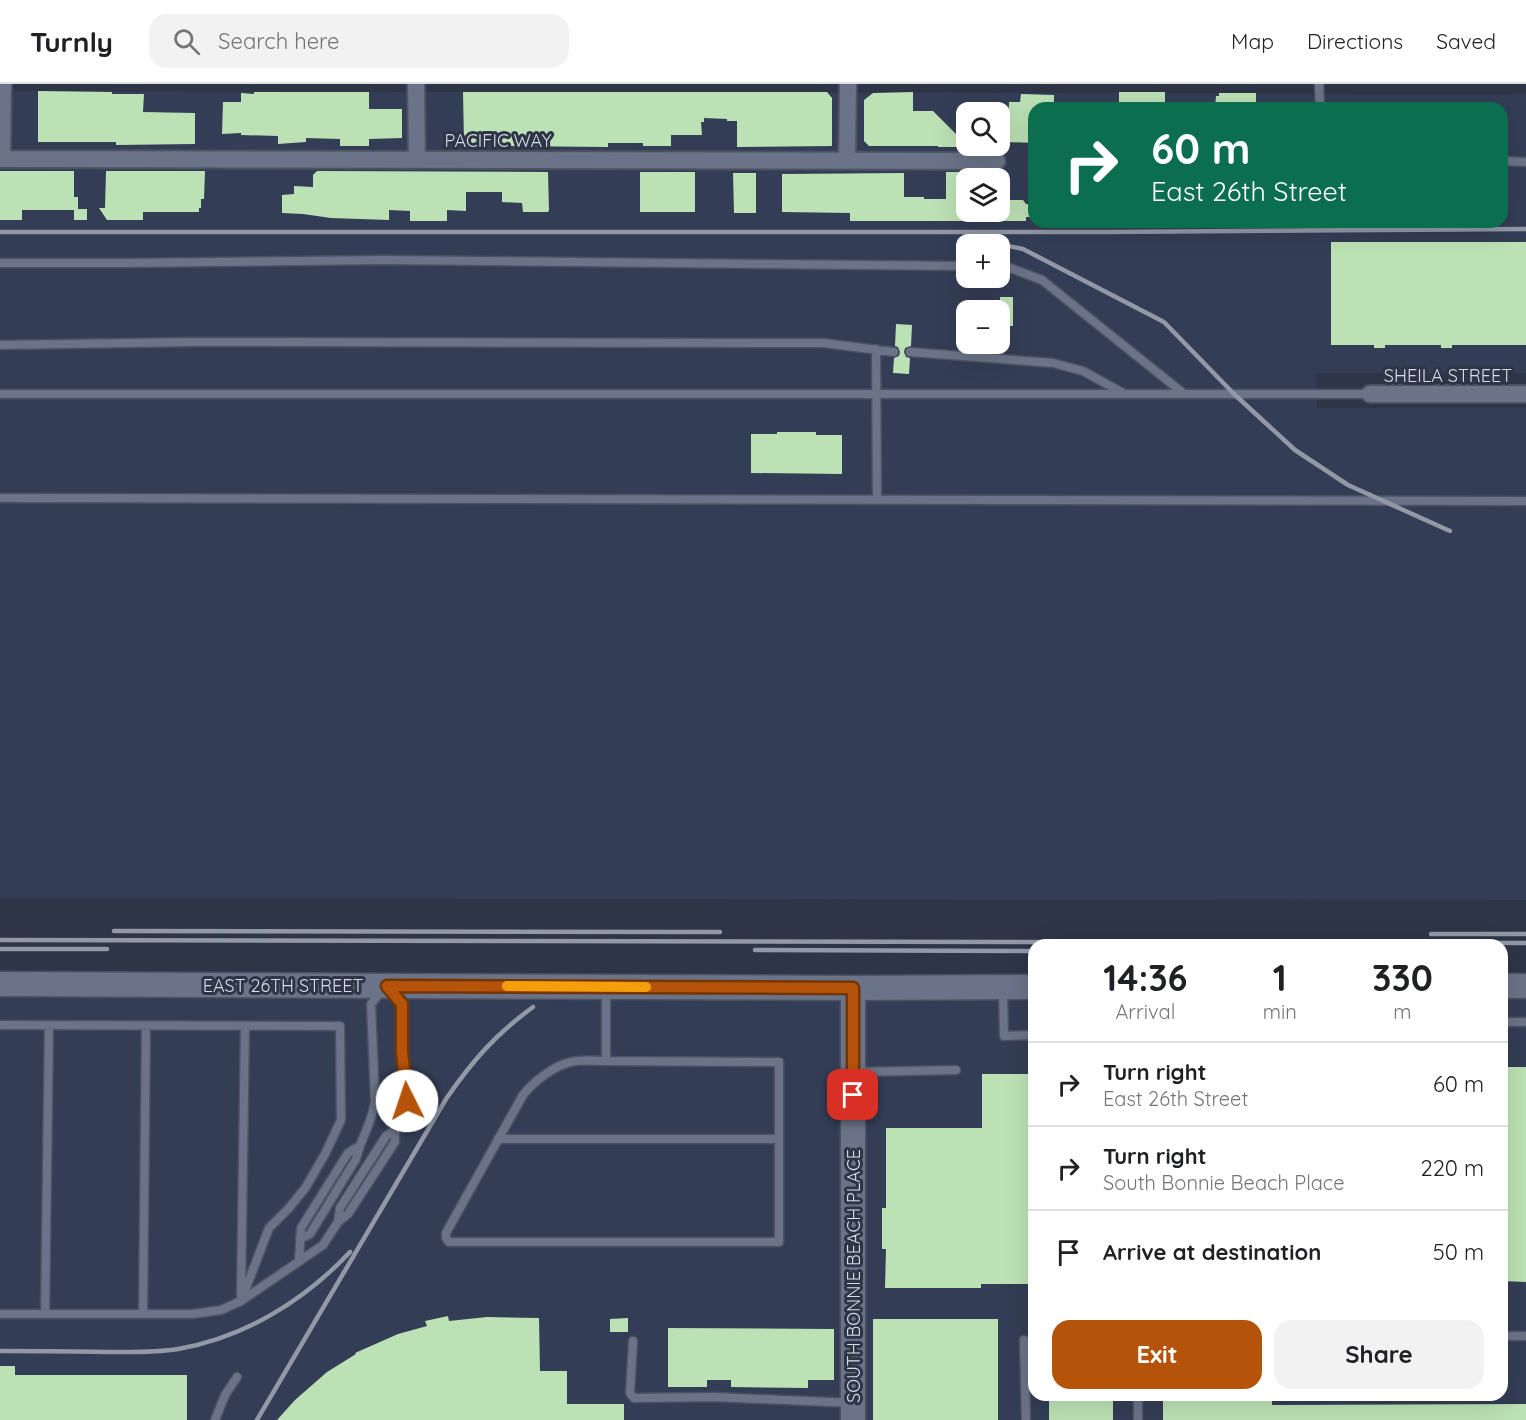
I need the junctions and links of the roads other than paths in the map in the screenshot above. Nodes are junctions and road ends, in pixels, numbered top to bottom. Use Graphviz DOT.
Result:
graph roads {
  1 [pos="3,84"];
  2 [pos="416,84"];
  3 [pos="848,84"];
  4 [pos="1319,84"];
  5 [pos="1320,102"];
  6 [pos="1,159"];
  7 [pos="417,160"];
  8 [pos="848,160"];
  9 [pos="997,161"];
  10 [pos="1508,161"];
  11 [pos="1526,162"];
  12 [pos="0,263"];
  13 [pos="956,266"];
  14 [pos="1010,268"];
  15 [pos="0,345"];
  16 [pos="876,349"];
  17 [pos="894,352"];
  18 [pos="910,352"];
  19 [pos="1123,393"];
  20 [pos="1184,393"];
  21 [pos="0,394"];
  22 [pos="877,394"];
  23 [pos="1370,394"];
  24 [pos="1526,394"];
  25 [pos="0,498"];
  26 [pos="877,500"];
  27 [pos="1526,501"];
  28 [pos="0,984"];
  29 [pos="387,986"];
  30 [pos="1508,986"];
  31 [pos="1526,986"];
  32 [pos="606,987"];
  33 [pos="1003,987"];
  34 [pos="1028,987"];
  35 [pos="853,988"];
  36 [pos="1508,1022"];
  37 [pos="1526,1023"];
  38 [pos="0,1025"];
  39 [pos="49,1026"];
  40 [pos="146,1026"];
  41 [pos="245,1026"];
  42 [pos="1028,1035"];
  43 [pos="606,1061"];
  44 [pos="956,1070"];
  45 [pos="853,1071"];
  46 [pos="498,1139"];
  47 [pos="779,1139"];
  48 [pos="298,1261"];
  49 [pos="241,1301"];
  50 [pos="0,1314"];
  51 [pos="45,1314"];
  52 [pos="143,1314"];
  53 [pos="1508,1336"];
  54 [pos="1526,1336"];
  55 [pos="1024,1340"];
  56 [pos="633,1341"];
  57 [pos="237,1377"];
  58 [pos="1138,1401"];
  59 [pos="853,1411"];
  60 [pos="215,1420"];
  61 [pos="1026,1420"];
  62 [pos="1138,1420"];
  1 -- 6 [label="street"];
  2 -- 7 [label="street"];
  3 -- 8 [label="street"];
  4 -- 5 [label="lane"];
  6 -- 7 [label="street, PACIFIC WAY"];
  7 -- 8 [label="street, PACIFIC WAY"];
  8 -- 9 [label="street, PACIFIC WAY"];
  10 -- 11 [label="lane"];
  12 -- 13 [label="lane"];
  14 -- 20 [label="lane"];
  15 -- 16 [label="lane"];
  16 -- 17 [label="lane"];
  16 -- 22 [label="lane"];
  18 -- 19 [label="lane"];
  19 -- 20 [label="lane"];
  19 -- 22 [label="lane"];
  20 -- 23 [label="lane"];
  21 -- 22 [label="lane"];
  22 -- 26 [label="lane"];
  23 -- 24 [label="street, SHEILA STREET"];
  25 -- 26 [label="lane"];
  26 -- 27 [label="lane"];
  28 -- 29 [label="street, EAST 26TH STREET"];
  29 -- 32 [label="street, EAST 26TH STREET"];
  29 -- 48 [label="lane"];
  29 -- 48 [label="lane"];
  30 -- 31 [label="street"];
  32 -- 35 [label="street, EAST 26TH STREET"];
  32 -- 43 [label="lane"];
  33 -- 34 [label="street, EAST 26TH STREET"];
  33 -- 35 [label="street, EAST 26TH STREET"];
  33 -- 42 [label="lane"];
  35 -- 45 [label="street, SOUTH BONNIE BEACH PLACE"];
  36 -- 37 [label="lane"];
  38 -- 39 [label="lane"];
  39 -- 40 [label="lane"];
  39 -- 51 [label="lane"];
  40 -- 41 [label="lane"];
  40 -- 52 [label="lane"];
  41 -- 49 [label="lane"];
  41 -- 49 [label="lane"];
  43 -- 46 [label="lane"];
  43 -- 47 [label="lane"];
  44 -- 45 [label="lane"];
  45 -- 59 [label="street, SOUTH BONNIE BEACH PLACE"];
  46 -- 47 [label="lane"];
  46 -- 47 [label="lane"];
  48 -- 49 [label="lane"];
  49 -- 52 [label="lane"];
  50 -- 51 [label="lane"];
  51 -- 52 [label="lane"];
  53 -- 54 [label="lane"];
  55 -- 61 [label="lane"];
  56 -- 59 [label="lane"];
  57 -- 60 [label="lane"];
  58 -- 62 [label="lane"];
}
